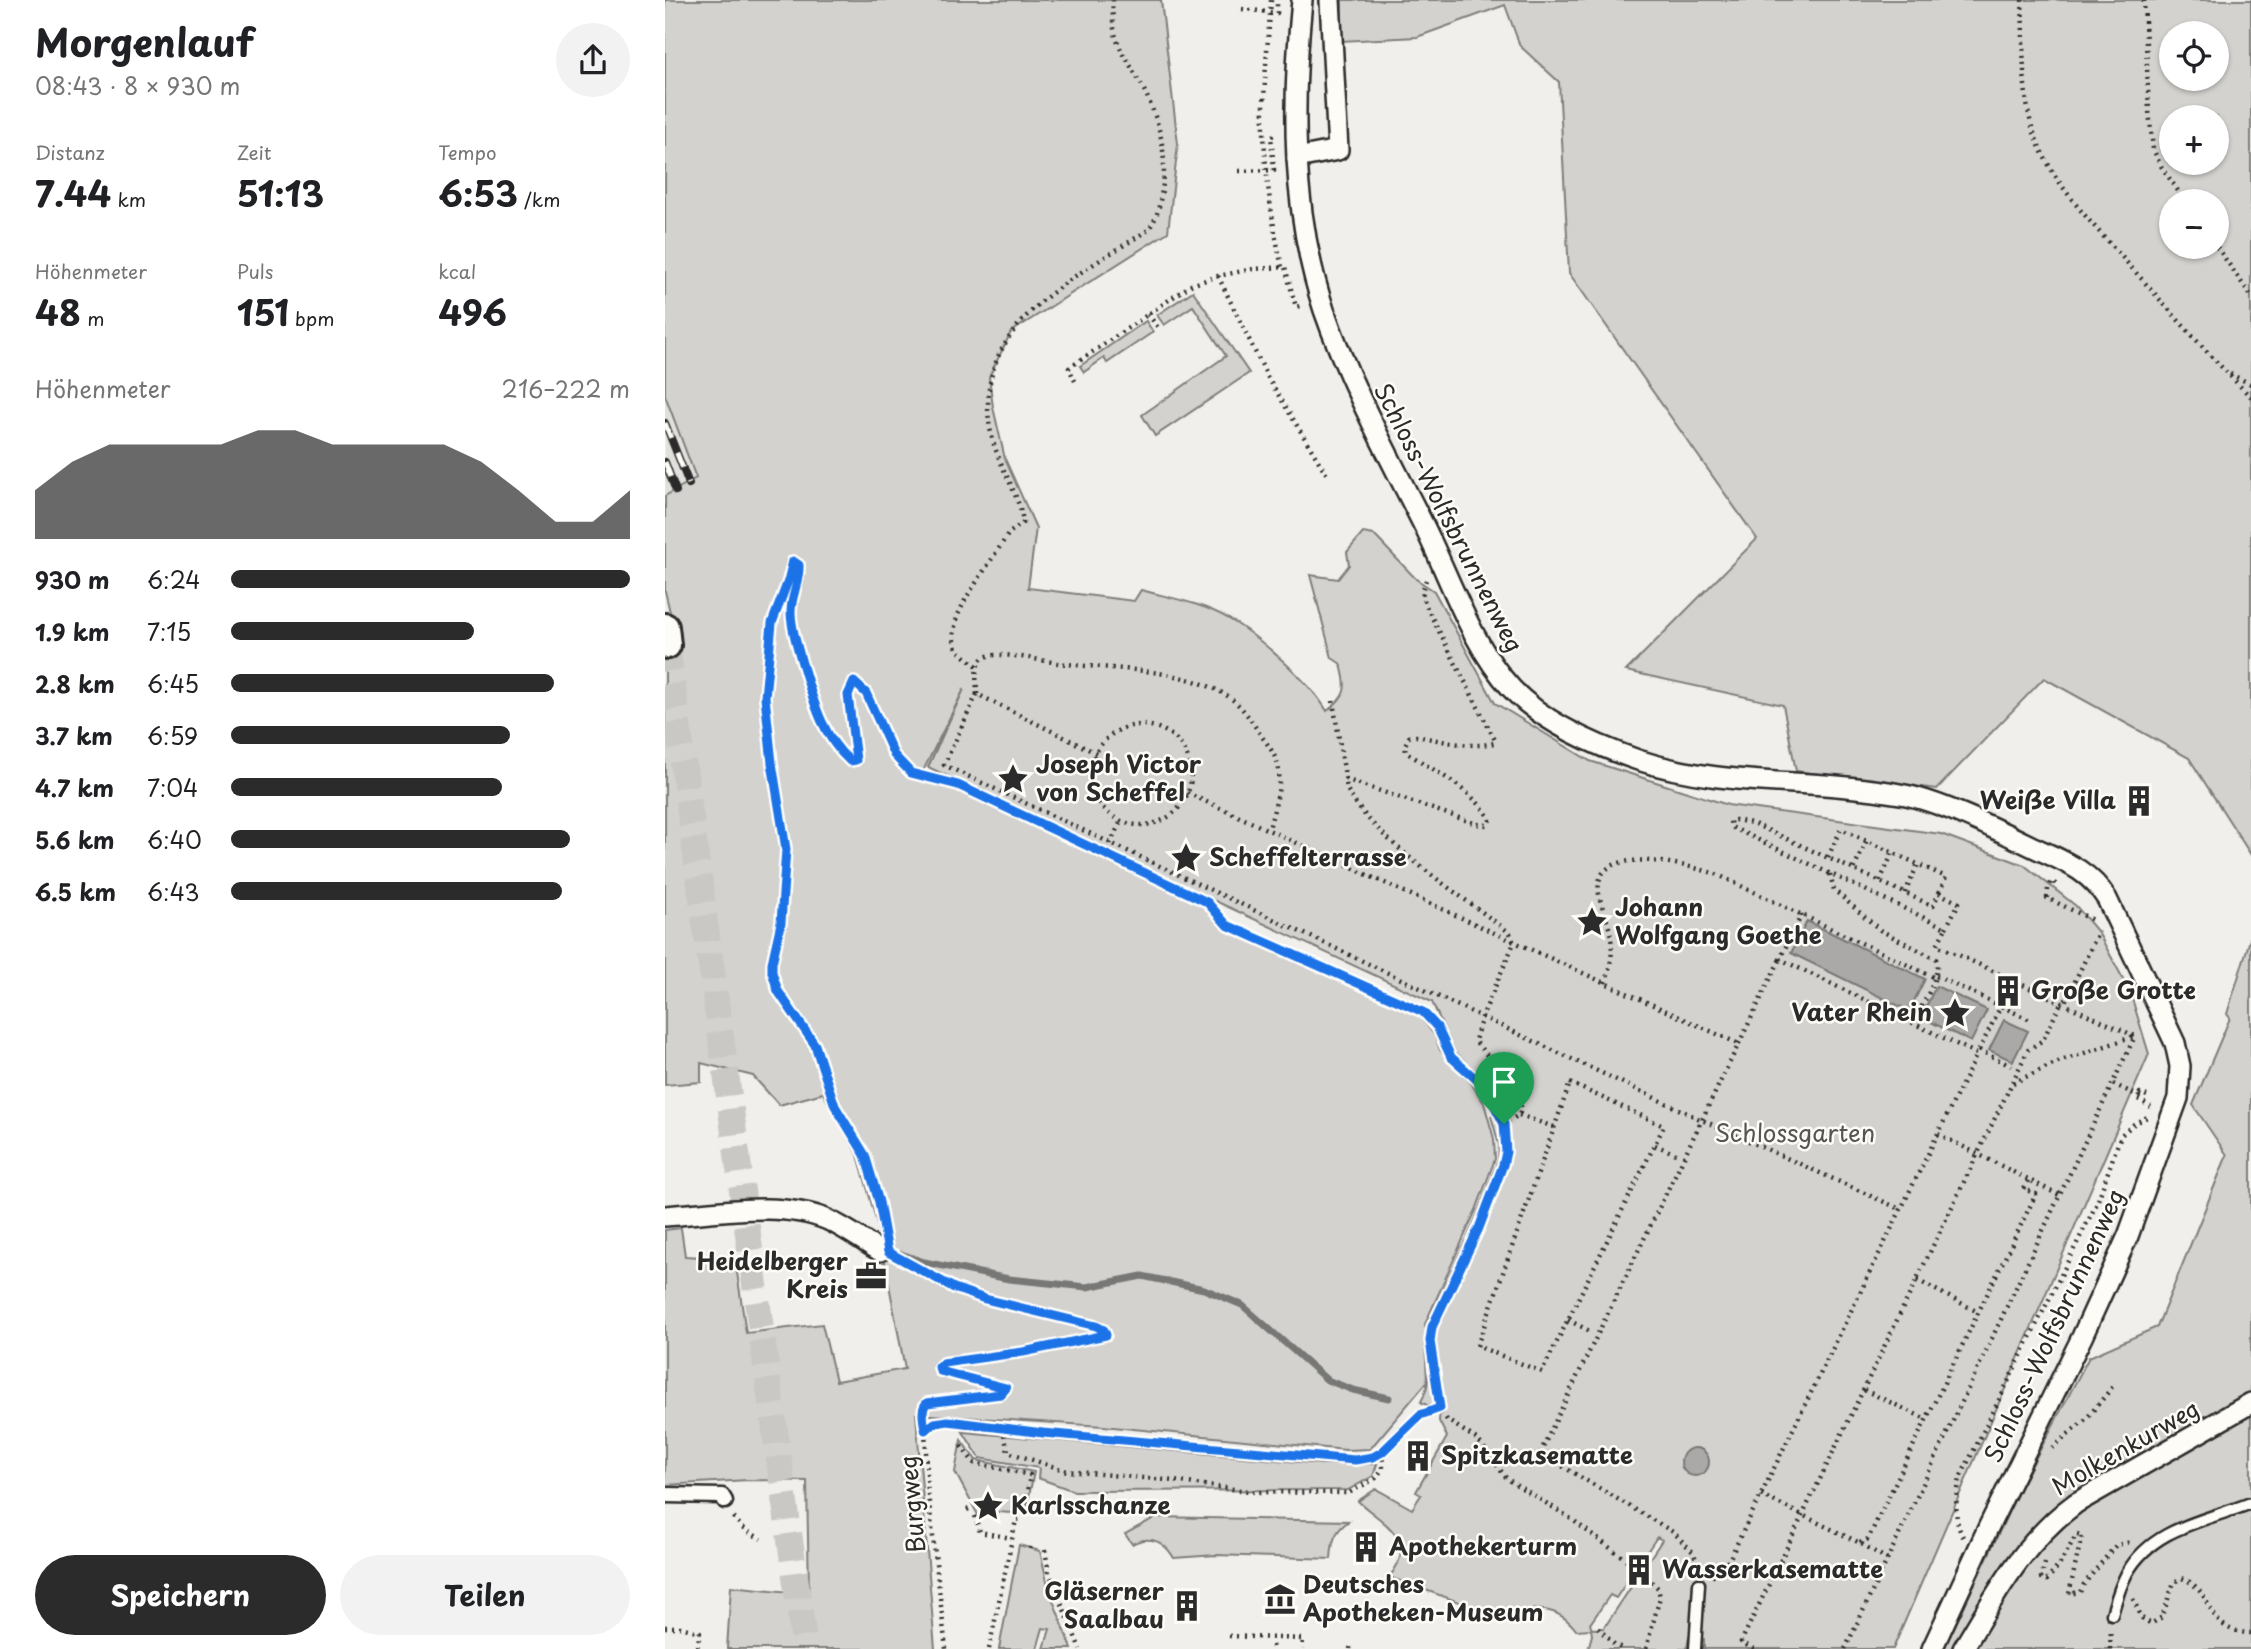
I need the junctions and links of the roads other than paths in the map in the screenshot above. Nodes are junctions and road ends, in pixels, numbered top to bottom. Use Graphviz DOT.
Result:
graph roads {
  1 [pos="1302,0"];
  2 [pos="1330,0"];
  3 [pos="1297,158"];
  4 [pos="665,627"];
  5 [pos="665,639"];
  6 [pos="665,1216"];
  7 [pos="879,1252"];
  8 [pos="2251,1403"];
  9 [pos="665,1495"];
  10 [pos="725,1501"];
  11 [pos="2251,1503"];
  12 [pos="1699,1584"];
  13 [pos="2112,1614"];
  14 [pos="1695,1649"];
  15 [pos="1932,1649"];
  16 [pos="1963,1649"];
  1 -- 3 [label="street, Schloss-Wolfsbrunnenweg"];
  2 -- 3 [label="street"];
  3 -- 15 [label="street, Schloss-Wolfsbrunnenweg"];
  4 -- 5 [label="main road"];
  6 -- 7 [label="street"];
  8 -- 16 [label="street, Molkenkurweg"];
  9 -- 10 [label="street"];
  11 -- 13 [label="lane"];
  12 -- 14 [label="lane"];
}
